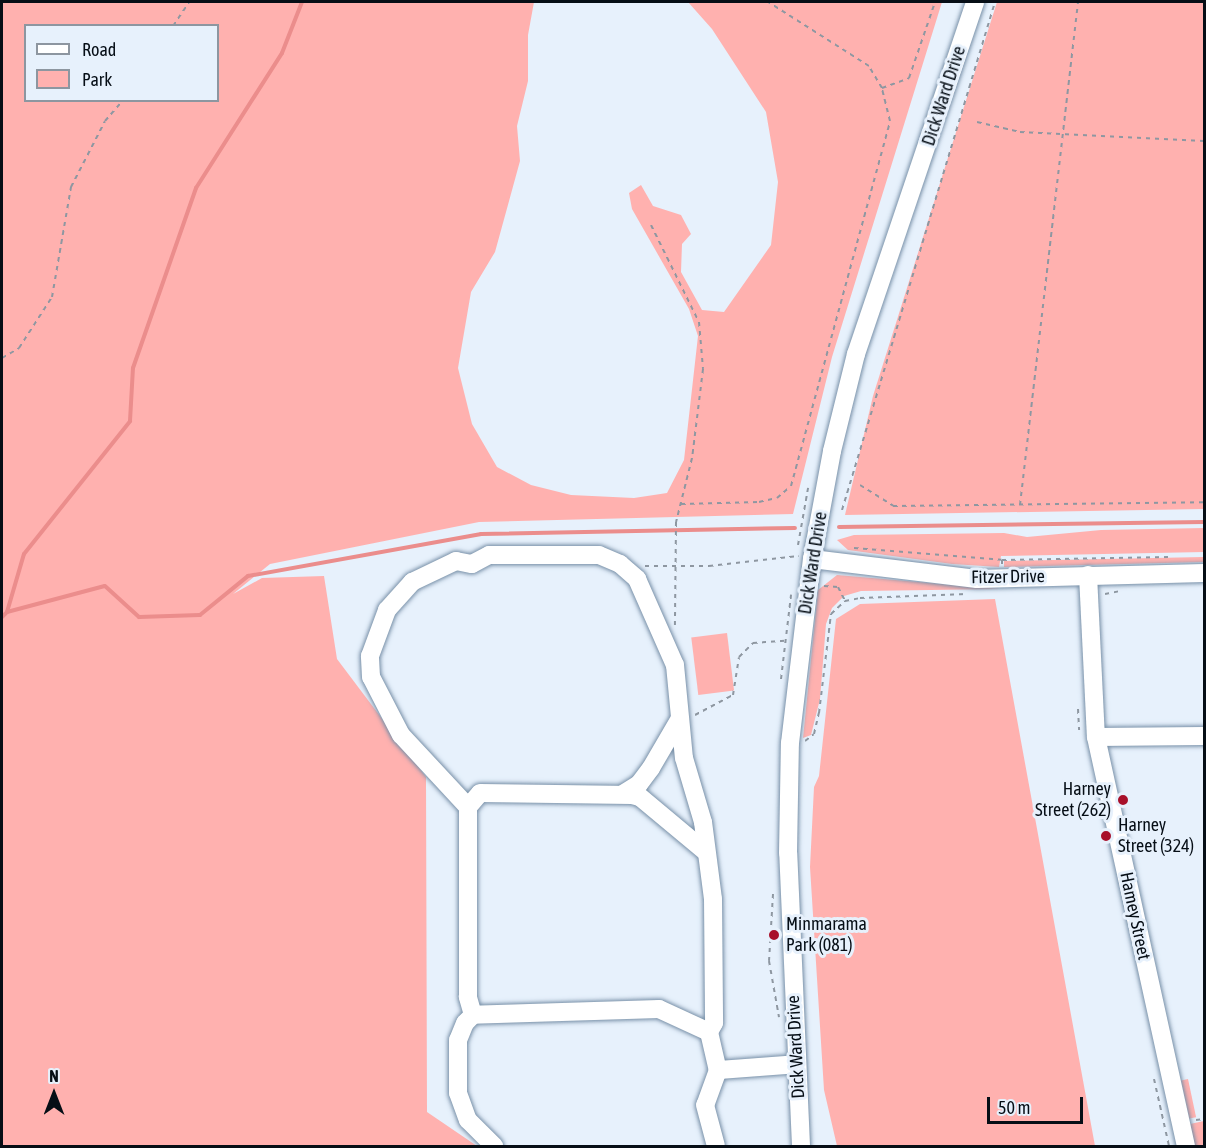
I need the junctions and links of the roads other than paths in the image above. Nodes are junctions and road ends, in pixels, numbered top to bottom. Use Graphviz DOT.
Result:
graph roads {
  1 [pos="975,2"];
  2 [pos="804,557"];
  3 [pos="1204,573"];
  4 [pos="1088,575"];
  5 [pos="679,720"];
  6 [pos="1204,736"];
  7 [pos="1096,737"];
  8 [pos="623,794"];
  9 [pos="468,807"];
  10 [pos="706,852"];
  11 [pos="473,1014"];
  12 [pos="709,1032"];
  13 [pos="797,1064"];
  14 [pos="718,1070"];
  15 [pos="494,1146"];
  16 [pos="716,1146"];
  17 [pos="801,1146"];
  18 [pos="1186,1146"];
  1 -- 2 [label="street, Dick Ward Drive"];
  2 -- 4 [label="street, Fitzer Drive"];
  2 -- 13 [label="street, Dick Ward Drive"];
  3 -- 4 [label="street, Fitzer Drive"];
  4 -- 7 [label="street, Hamey Street"];
  5 -- 8 [label="street"];
  5 -- 9 [label="street"];
  5 -- 10 [label="street"];
  6 -- 7 [label="street"];
  7 -- 18 [label="street, Hamey Street"];
  8 -- 9 [label="street"];
  8 -- 10 [label="street"];
  9 -- 11 [label="street"];
  10 -- 12 [label="street"];
  11 -- 12 [label="street"];
  11 -- 15 [label="street"];
  12 -- 14 [label="street"];
  13 -- 14 [label="street"];
  13 -- 17 [label="street, Dick Ward Drive"];
  14 -- 16 [label="street"];
}
